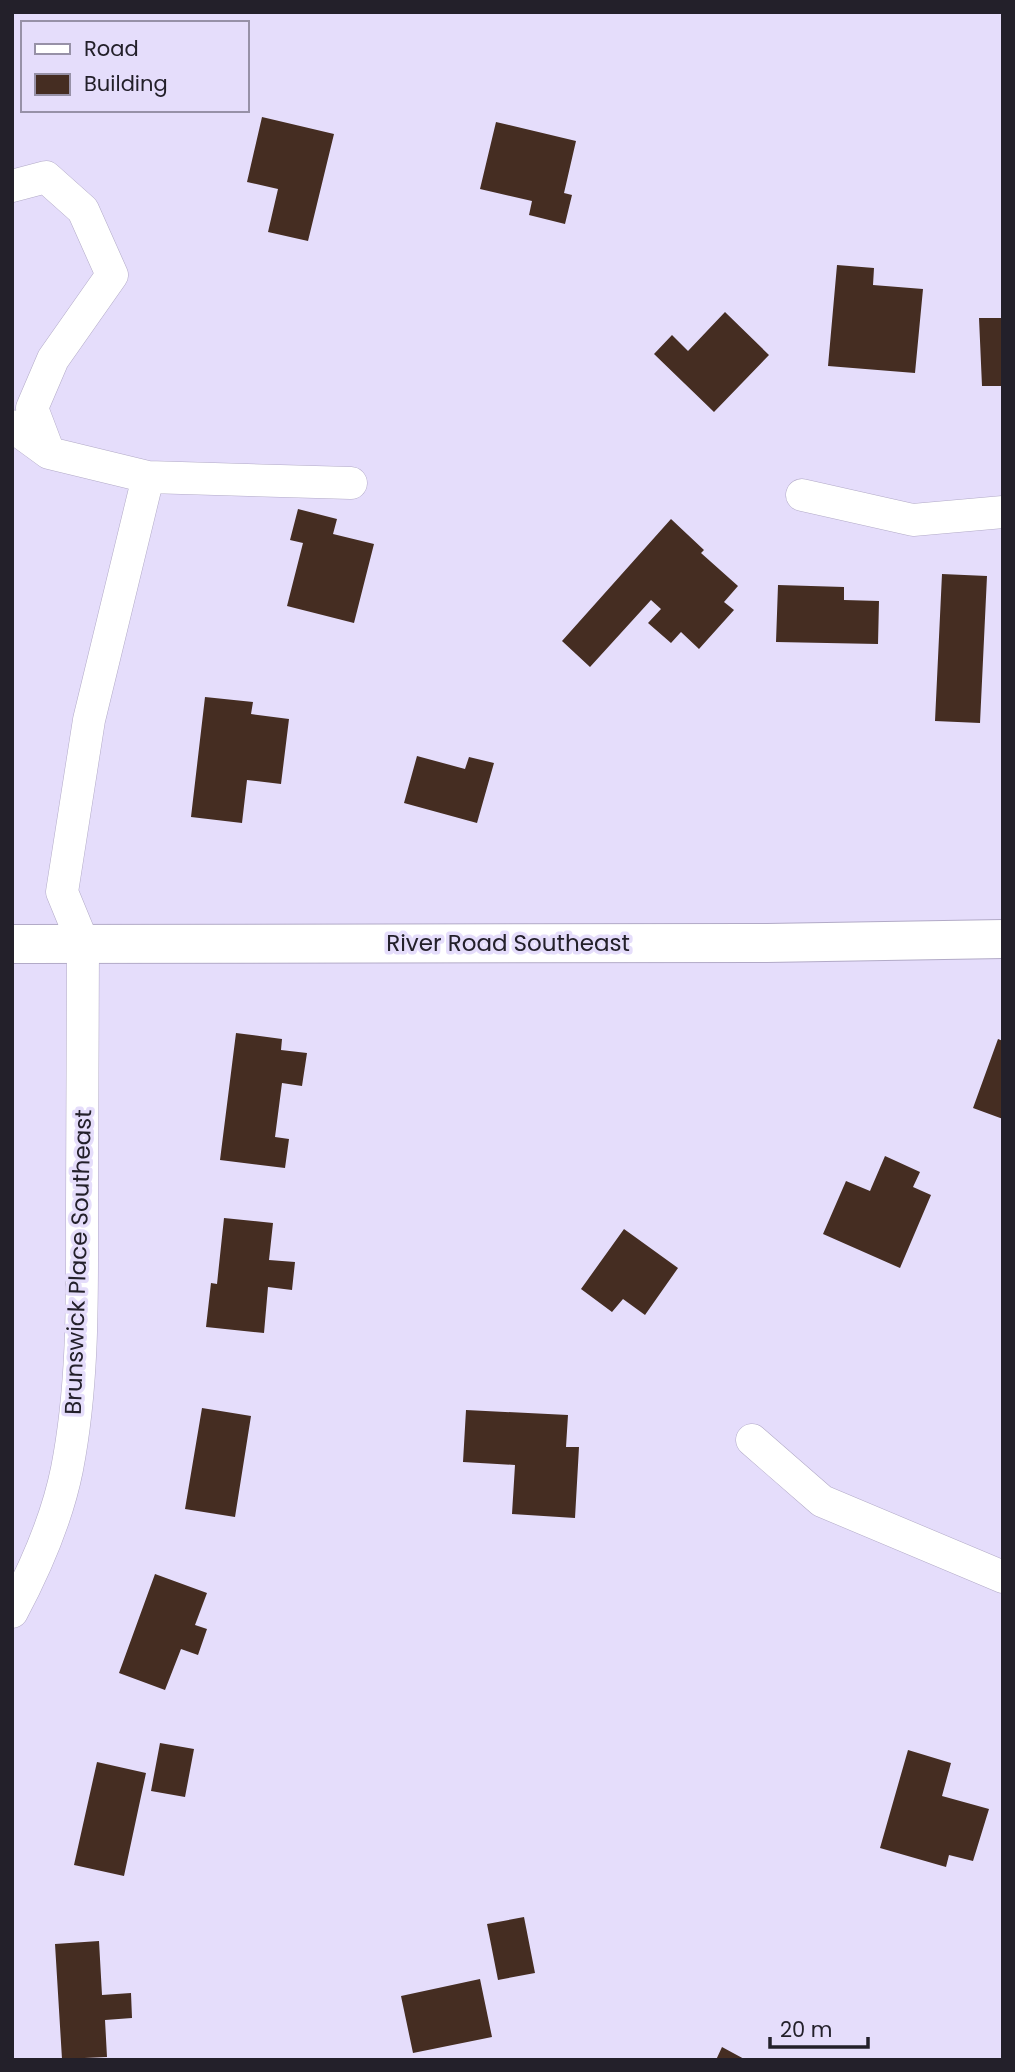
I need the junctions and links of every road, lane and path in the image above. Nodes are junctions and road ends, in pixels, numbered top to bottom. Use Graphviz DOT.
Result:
graph roads {
  1 [pos="12,186"];
  2 [pos="12,426"];
  3 [pos="49,453"];
  4 [pos="148,477"];
  5 [pos="351,483"];
  6 [pos="802,495"];
  7 [pos="1003,512"];
  8 [pos="1003,939"];
  9 [pos="83,943"];
  10 [pos="12,944"];
  11 [pos="752,1440"];
  12 [pos="1003,1577"];
  13 [pos="12,1612"];
  1 -- 3 [label="street"];
  2 -- 3 [label="street"];
  3 -- 4 [label="street"];
  4 -- 5 [label="street"];
  4 -- 9 [label="street"];
  6 -- 7 [label="street"];
  8 -- 9 [label="main road, River Road Southeast"];
  9 -- 10 [label="main road, River Road Southeast"];
  9 -- 13 [label="street, Brunswick Place Southeast"];
  11 -- 12 [label="street"];
}
